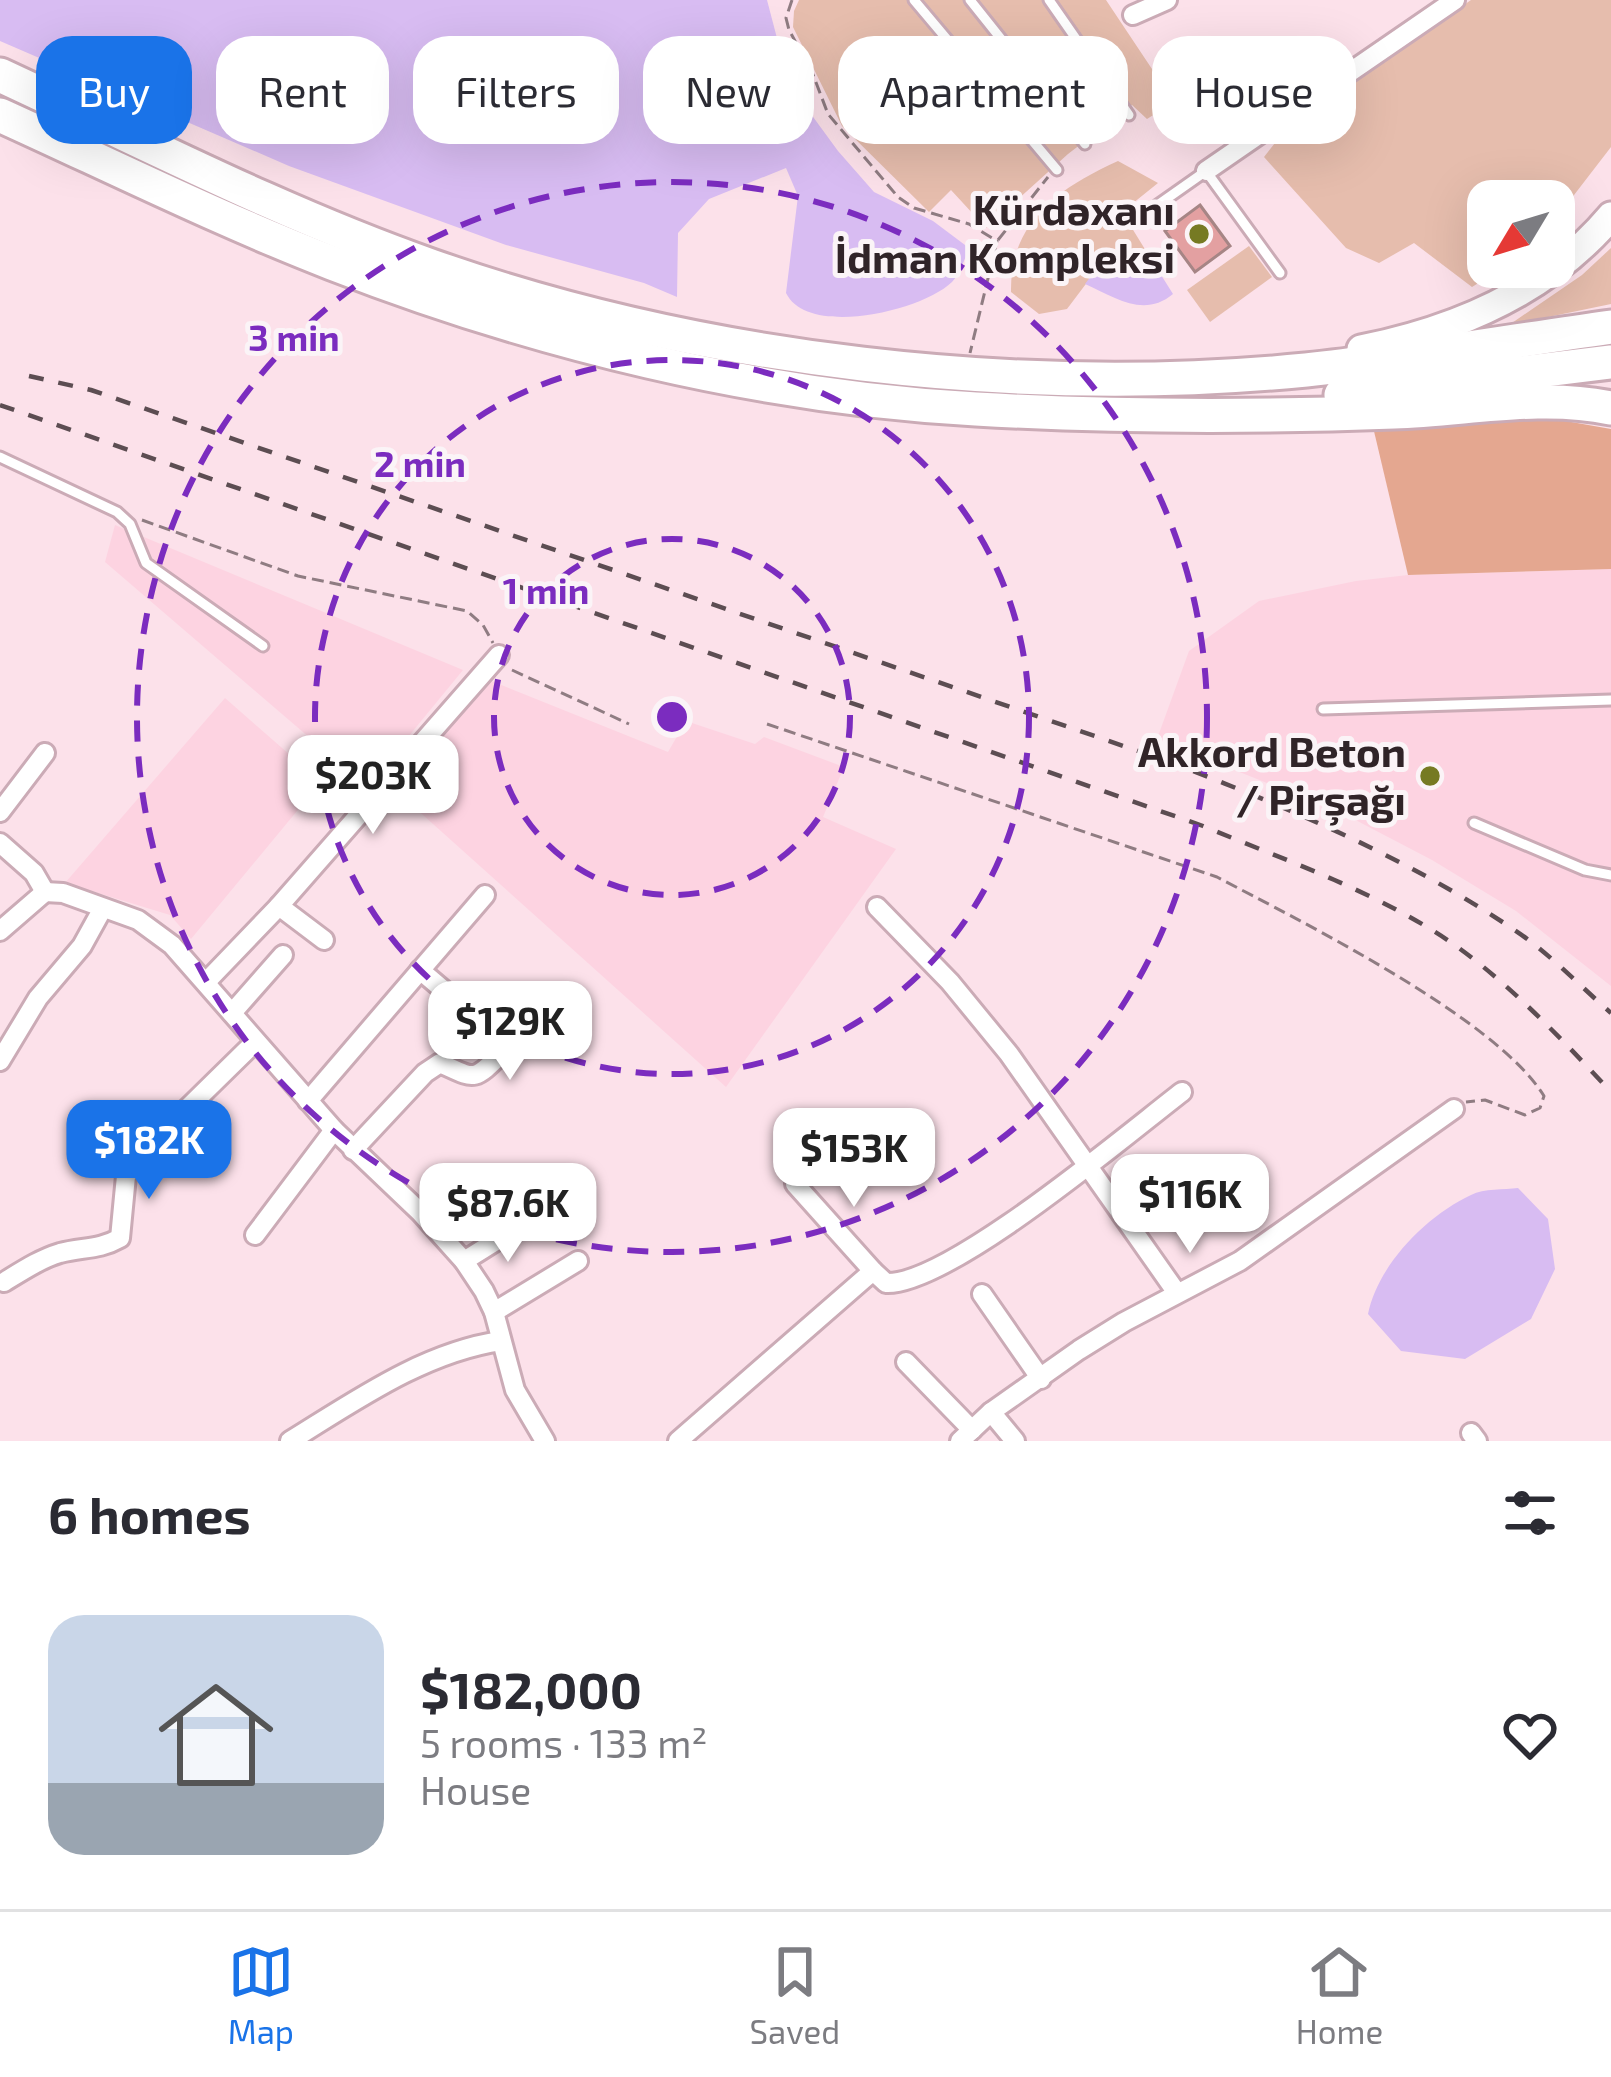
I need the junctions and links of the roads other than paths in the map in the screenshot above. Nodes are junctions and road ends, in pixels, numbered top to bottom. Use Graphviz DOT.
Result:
graph roads {
  1 [pos="914,0"];
  2 [pos="970,0"];
  3 [pos="1049,0"];
  4 [pos="1167,0"];
  5 [pos="1455,0"];
  6 [pos="1133,14"];
  7 [pos="999,36"];
  8 [pos="0,75"];
  9 [pos="0,115"];
  10 [pos="1130,115"];
  11 [pos="1057,170"];
  12 [pos="1206,172"];
  13 [pos="1142,216"];
  14 [pos="1611,216"];
  15 [pos="1280,273"];
  16 [pos="1611,327"];
  17 [pos="1611,362"];
  18 [pos="1185,376"];
  19 [pos="1611,408"];
  20 [pos="1184,414"];
  21 [pos="0,457"];
  22 [pos="263,646"];
  23 [pos="499,656"];
  24 [pos="1611,700"];
  25 [pos="1323,709"];
  26 [pos="45,753"];
  27 [pos="0,812"];
  28 [pos="1474,823"];
  29 [pos="0,842"];
  30 [pos="1611,875"];
  31 [pos="45,892"];
  32 [pos="485,895"];
  33 [pos="279,906"];
  34 [pos="877,907"];
  35 [pos="103,908"];
  36 [pos="0,931"];
  37 [pos="324,940"];
  38 [pos="283,955"];
  39 [pos="420,970"];
  40 [pos="207,982"];
  41 [pos="232,1012"];
  42 [pos="255,1042"];
  43 [pos="0,1061"];
  44 [pos="1182,1092"];
  45 [pos="308,1101"];
  46 [pos="1454,1109"];
  47 [pos="334,1130"];
  48 [pos="353,1150"];
  49 [pos="1086,1166"];
  50 [pos="795,1184"];
  51 [pos="523,1224"];
  52 [pos="255,1235"];
  53 [pos="578,1261"];
  54 [pos="464,1262"];
  55 [pos="873,1271"];
  56 [pos="4,1282"];
  57 [pos="1177,1293"];
  58 [pos="982,1294"];
  59 [pos="494,1312"];
  60 [pos="501,1340"];
  61 [pos="906,1362"];
  62 [pos="1041,1379"];
  63 [pos="991,1412"];
  64 [pos="966,1435"];
  65 [pos="290,1441"];
  66 [pos="545,1441"];
  67 [pos="678,1441"];
  68 [pos="1015,1441"];
  1 -- 11 [label="lane"];
  2 -- 7 [label="lane"];
  3 -- 10 [label="lane"];
  4 -- 6 [label="street"];
  5 -- 12 [label="street"];
  8 -- 18 [label="highway"];
  9 -- 20 [label="highway"];
  12 -- 13 [label="lane"];
  12 -- 15 [label="lane"];
  14 -- 18 [label="main road"];
  16 -- 18 [label="highway"];
  17 -- 20 [label="highway"];
  19 -- 20 [label="highway"];
  21 -- 22 [label="lane"];
  23 -- 33 [label="street"];
  24 -- 25 [label="lane"];
  26 -- 27 [label="street"];
  28 -- 30 [label="lane"];
  29 -- 31 [label="street"];
  31 -- 35 [label="street"];
  31 -- 36 [label="street"];
  32 -- 39 [label="street"];
  33 -- 37 [label="street"];
  33 -- 40 [label="street"];
  34 -- 49 [label="street"];
  35 -- 40 [label="street"];
  35 -- 43 [label="street"];
  38 -- 41 [label="street"];
  39 -- 45 [label="street"];
  39 -- 48 [label="street"];
  40 -- 41 [label="street"];
  41 -- 42 [label="street"];
  42 -- 45 [label="street"];
  42 -- 56 [label="street"];
  44 -- 49 [label="street"];
  45 -- 47 [label="street"];
  46 -- 57 [label="street"];
  47 -- 48 [label="street"];
  47 -- 52 [label="street"];
  48 -- 54 [label="street"];
  49 -- 55 [label="street"];
  49 -- 57 [label="street"];
  50 -- 55 [label="street"];
  51 -- 54 [label="street"];
  53 -- 59 [label="street"];
  54 -- 59 [label="street"];
  55 -- 67 [label="street"];
  57 -- 62 [label="street"];
  58 -- 62 [label="street"];
  59 -- 60 [label="street"];
  60 -- 65 [label="street"];
  60 -- 66 [label="street"];
  61 -- 64 [label="street"];
  62 -- 63 [label="street"];
  63 -- 64 [label="street"];
  63 -- 68 [label="street"];
}
